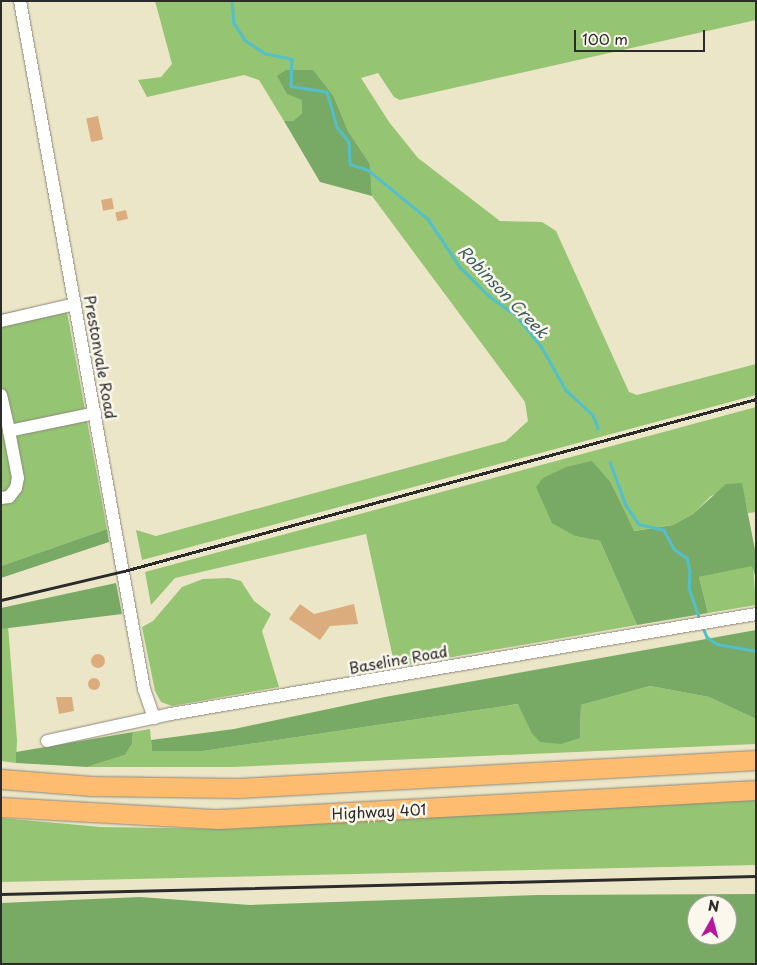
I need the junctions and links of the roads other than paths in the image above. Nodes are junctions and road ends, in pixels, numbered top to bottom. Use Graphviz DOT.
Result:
graph roads {
  1 [pos="20,1"];
  2 [pos="75,304"];
  3 [pos="1,320"];
  4 [pos="1,396"];
  5 [pos="95,413"];
  6 [pos="10,431"];
  7 [pos="1,498"];
  8 [pos="756,614"];
  9 [pos="154,718"];
  10 [pos="47,741"];
  11 [pos="756,760"];
  12 [pos="1,780"];
  13 [pos="756,790"];
  14 [pos="1,808"];
  1 -- 2 [label="street, Prestonvale Road"];
  2 -- 3 [label="street"];
  2 -- 5 [label="street, Prestonvale Road"];
  4 -- 6 [label="street"];
  5 -- 6 [label="street"];
  5 -- 9 [label="street, Prestonvale Road"];
  6 -- 7 [label="street"];
  8 -- 9 [label="street, Baseline Road"];
  9 -- 10 [label="street, Baseline Road"];
  11 -- 12 [label="highway, Highway 401"];
  13 -- 14 [label="highway, Highway 401"];
}
